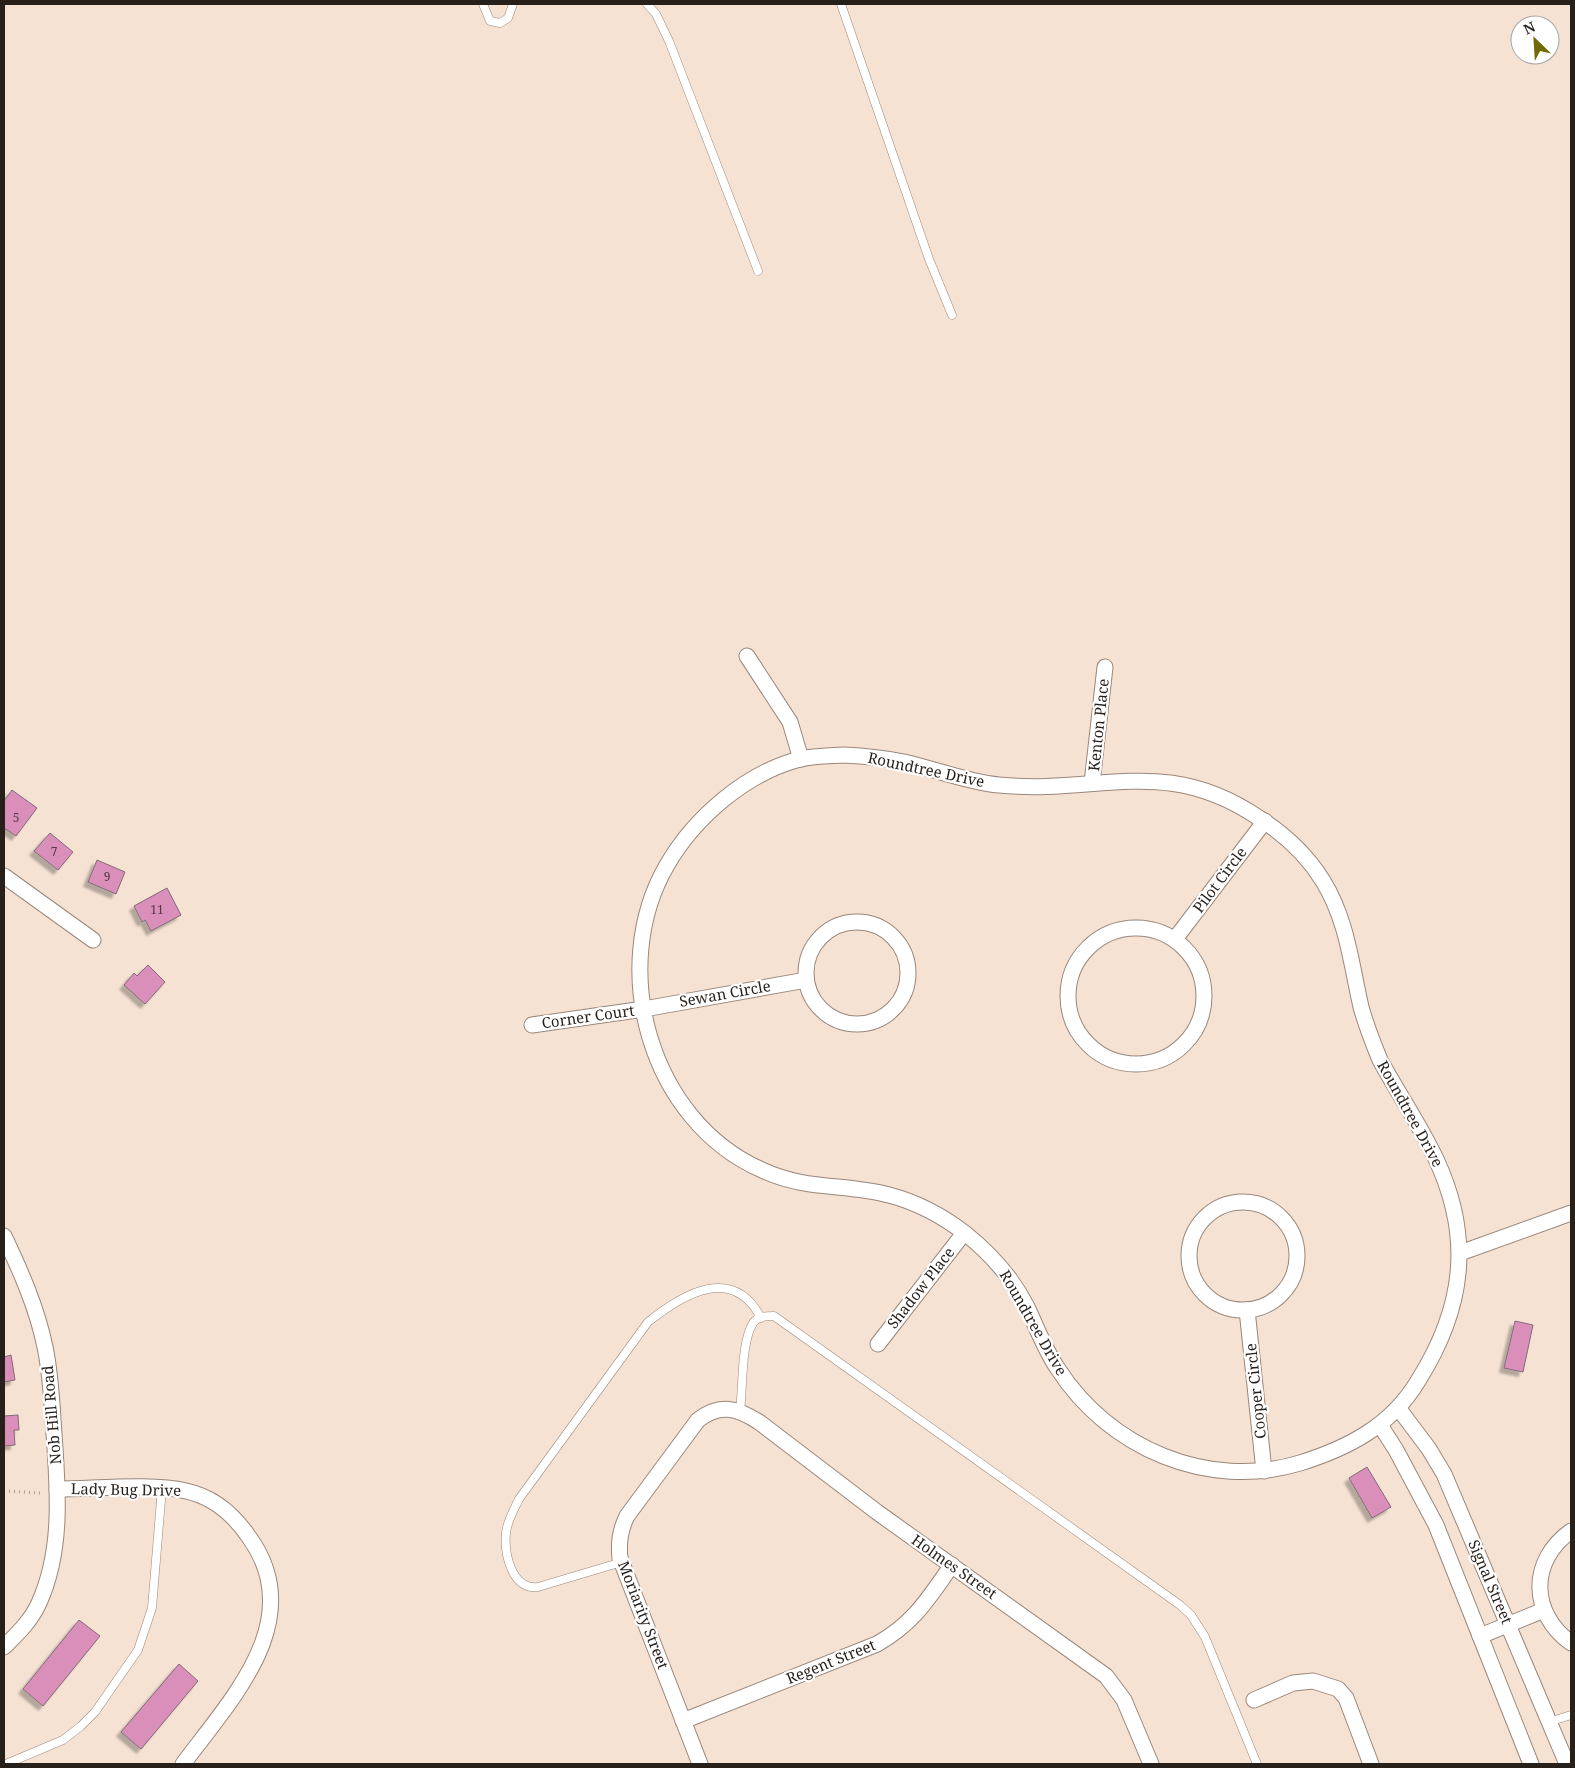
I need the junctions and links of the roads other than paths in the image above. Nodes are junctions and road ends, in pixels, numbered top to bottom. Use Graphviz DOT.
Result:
graph roads {
  1 [pos="483,4"];
  2 [pos="513,4"];
  3 [pos="647,4"];
  4 [pos="841,4"];
  5 [pos="758,271"];
  6 [pos="952,315"];
  7 [pos="747,656"];
  8 [pos="1105,667"];
  9 [pos="801,759"];
  10 [pos="1092,783"];
  11 [pos="1265,821"];
  12 [pos="4,876"];
  13 [pos="1176,939"];
  14 [pos="93,940"];
  15 [pos="806,980"];
  16 [pos="644,1009"];
  17 [pos="532,1024"];
  18 [pos="1571,1213"];
  19 [pos="964,1232"];
  20 [pos="4,1236"];
  21 [pos="1460,1253"];
  22 [pos="1247,1310"];
  23 [pos="760,1318"];
  24 [pos="878,1344"];
  25 [pos="719,1408"];
  26 [pos="1399,1409"];
  27 [pos="740,1411"];
  28 [pos="1380,1425"];
  29 [pos="1264,1471"];
  30 [pos="162,1488"];
  31 [pos="58,1489"];
  32 [pos="1571,1531"];
  33 [pos="622,1562"];
  34 [pos="952,1565"];
  35 [pos="1544,1610"];
  36 [pos="1508,1624"];
  37 [pos="1480,1636"];
  38 [pos="1571,1643"];
  39 [pos="4,1647"];
  40 [pos="1254,1700"];
  41 [pos="1571,1715"];
  42 [pos="683,1721"];
  43 [pos="1549,1722"];
  44 [pos="6,1764"];
  45 [pos="182,1764"];
  46 [pos="700,1764"];
  47 [pos="1151,1764"];
  48 [pos="1257,1764"];
  49 [pos="1371,1764"];
  50 [pos="1531,1764"];
  51 [pos="1567,1764"];
  1 -- 2 [label="lane"];
  3 -- 5 [label="lane"];
  4 -- 6 [label="lane"];
  7 -- 9 [label="street"];
  8 -- 10 [label="street, Kenton Place"];
  9 -- 10 [label="street, Roundtree Drive"];
  9 -- 16 [label="street, Roundtree Drive"];
  10 -- 11 [label="street, Roundtree Drive"];
  11 -- 13 [label="street, Pilot Circle"];
  11 -- 21 [label="street, Roundtree Drive"];
  12 -- 14 [label="street"];
  13 -- 13 [label="street"];
  15 -- 15 [label="street"];
  15 -- 16 [label="street, Sewan Circle"];
  16 -- 17 [label="street, Corner Court"];
  16 -- 19 [label="street, Roundtree Drive"];
  18 -- 21 [label="street"];
  19 -- 24 [label="street, Shadow Place"];
  19 -- 29 [label="street, Roundtree Drive"];
  20 -- 31 [label="street, Nob Hill Road"];
  21 -- 26 [label="street, Roundtree Drive"];
  22 -- 22 [label="street"];
  22 -- 29 [label="street, Cooper Circle"];
  23 -- 27 [label="lane"];
  23 -- 33 [label="lane"];
  23 -- 48 [label="lane"];
  25 -- 27 [label="street, Holmes Street"];
  25 -- 33 [label="street, Moriarity Street"];
  26 -- 28 [label="street, Roundtree Drive"];
  26 -- 36 [label="street, Signal Street"];
  27 -- 34 [label="street, Holmes Street"];
  28 -- 29 [label="street, Roundtree Drive"];
  28 -- 37 [label="street, Signal Street"];
  30 -- 31 [label="street, Lady Bug Drive"];
  30 -- 44 [label="lane"];
  30 -- 45 [label="street, Lady Bug Drive"];
  31 -- 39 [label="street, Nob Hill Road"];
  32 -- 35 [label="street"];
  33 -- 42 [label="street, Moriarity Street"];
  34 -- 42 [label="street, Regent Street"];
  34 -- 47 [label="street, Holmes Street"];
  35 -- 36 [label="street"];
  35 -- 38 [label="street"];
  36 -- 37 [label="street"];
  36 -- 43 [label="street, Signal Street"];
  37 -- 50 [label="street, Signal Street"];
  40 -- 49 [label="street"];
  41 -- 43 [label="lane"];
  42 -- 46 [label="street, Moriarity Street"];
  43 -- 51 [label="street, Signal Street"];
}
